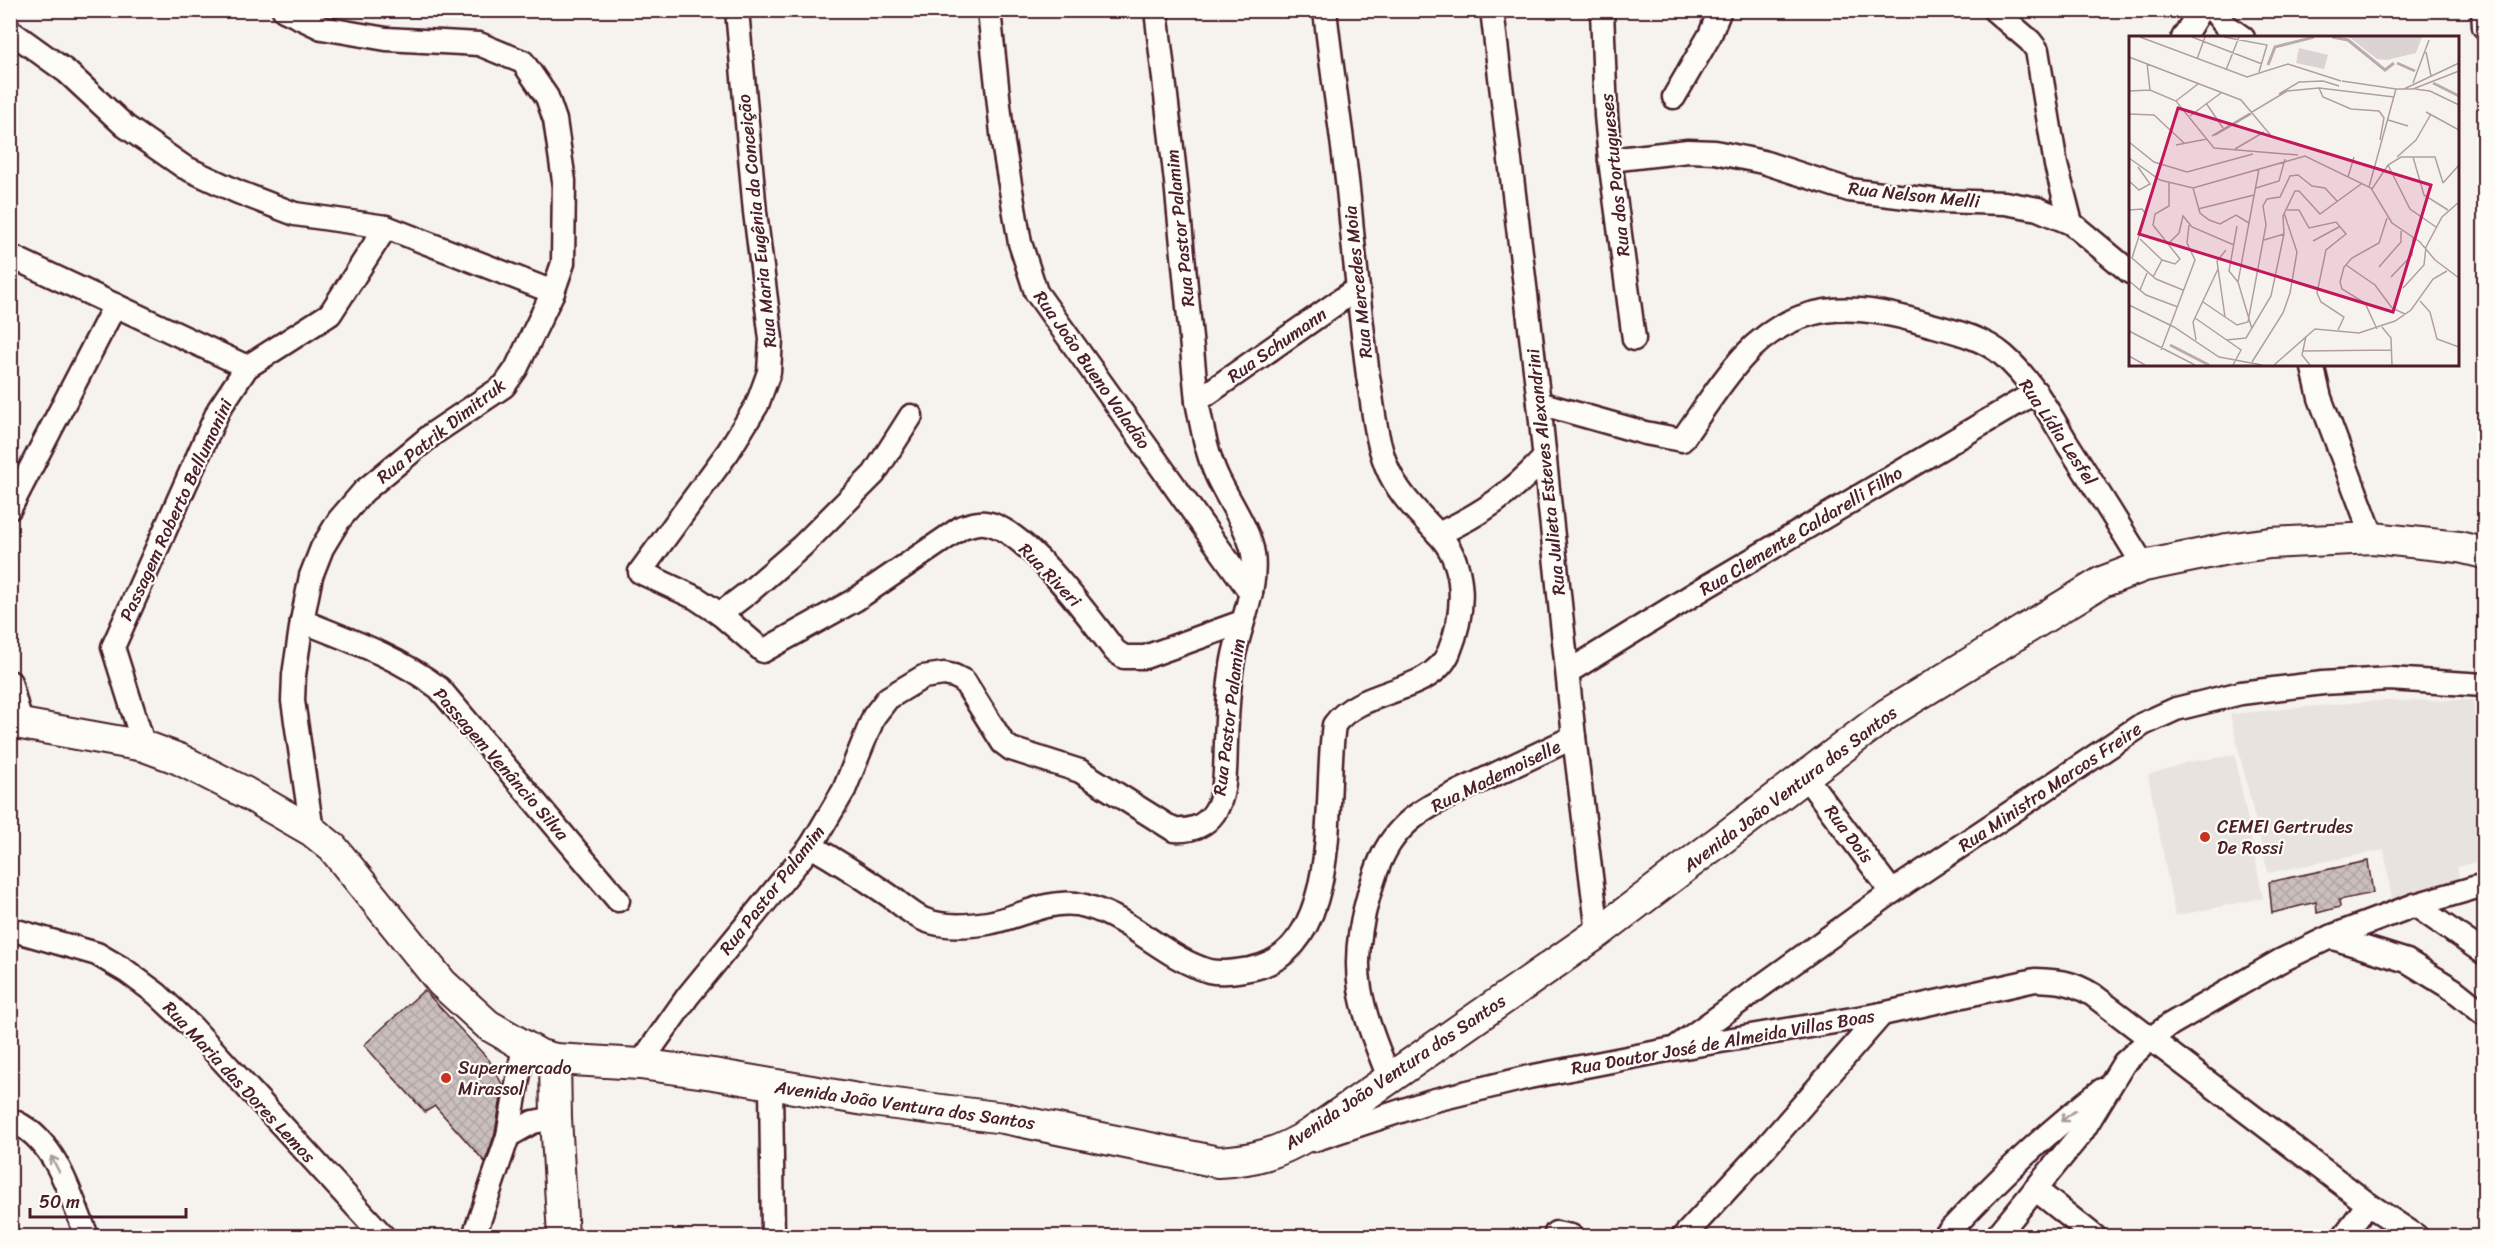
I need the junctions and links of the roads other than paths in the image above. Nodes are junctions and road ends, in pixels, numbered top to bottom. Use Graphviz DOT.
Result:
graph roads {
  1 [pos="284,10"];
  2 [pos="737,10"];
  3 [pos="989,10"];
  4 [pos="1156,10"];
  5 [pos="1325,10"];
  6 [pos="1492,10"];
  7 [pos="1602,10"];
  8 [pos="1720,10"];
  9 [pos="1994,10"];
  10 [pos="2200,10"];
  11 [pos="2213,10"];
  12 [pos="2483,10"];
  13 [pos="2484,27"];
  14 [pos="10,31"];
  15 [pos="2184,36"];
  16 [pos="2240,36"];
  17 [pos="1674,97"];
  18 [pos="1610,160"];
  19 [pos="2071,223"];
  20 [pos="386,227"];
  21 [pos="10,256"];
  22 [pos="2129,271"];
  23 [pos="1358,288"];
  24 [pos="553,292"];
  25 [pos="115,305"];
  26 [pos="1634,339"];
  27 [pos="2312,366"];
  28 [pos="247,367"];
  29 [pos="2036,392"];
  30 [pos="1197,401"];
  31 [pos="1539,403"];
  32 [pos="911,416"];
  33 [pos="1545,457"];
  34 [pos="10,508"];
  35 [pos="1438,534"];
  36 [pos="2373,538"];
  37 [pos="2484,553"];
  38 [pos="2144,566"];
  39 [pos="1251,593"];
  40 [pos="720,614"];
  41 [pos="302,621"];
  42 [pos="1242,622"];
  43 [pos="1568,672"];
  44 [pos="10,682"];
  45 [pos="2484,685"];
  46 [pos="16,723"];
  47 [pos="1574,737"];
  48 [pos="144,746"];
  49 [pos="1805,776"];
  50 [pos="312,831"];
  51 [pos="811,846"];
  52 [pos="2484,885"];
  53 [pos="1892,892"];
  54 [pos="618,900"];
  55 [pos="2415,905"];
  56 [pos="10,929"];
  57 [pos="1598,933"];
  58 [pos="2330,937"];
  59 [pos="2484,952"];
  60 [pos="1882,1014"];
  61 [pos="2484,1014"];
  62 [pos="2150,1039"];
  63 [pos="524,1045"];
  64 [pos="1673,1049"];
  65 [pos="555,1059"];
  66 [pos="640,1064"];
  67 [pos="1390,1080"];
  68 [pos="2115,1080"];
  69 [pos="771,1085"];
  70 [pos="556,1118"];
  71 [pos="10,1120"];
  72 [pos="508,1136"];
  73 [pos="1286,1149"];
  74 [pos="2035,1189"];
  75 [pos="2368,1204"];
  76 [pos="87,1236"];
  77 [pos="382,1236"];
  78 [pos="474,1236"];
  79 [pos="563,1236"];
  80 [pos="773,1236"];
  81 [pos="1684,1236"];
  82 [pos="1945,1236"];
  83 [pos="1997,1236"];
  84 [pos="2094,1236"];
  85 [pos="2344,1236"];
  86 [pos="2416,1236"];
  1 -- 24 [label="street, Rua Patrik Dimitruk"];
  2 -- 40 [label="street, Rua Maria Eugênia da Conceição"];
  3 -- 39 [label="street, Rua João Bueno Valadão"];
  4 -- 30 [label="street, Rua Pastor Palamim"];
  5 -- 23 [label="street, Rua Mercedes Moia"];
  6 -- 31 [label="street, Rua Julieta Esteves Alexandrini"];
  7 -- 18 [label="street, Rua dos Portugueses"];
  8 -- 17 [label="street"];
  9 -- 19 [label="street"];
  10 -- 15 [label="street"];
  11 -- 16 [label="street"];
  12 -- 13 [label="street"];
  14 -- 20 [label="street"];
  18 -- 19 [label="street, Rua Nelson Melli"];
  18 -- 26 [label="street, Rua dos Portugueses"];
  19 -- 22 [label="street, Rua Nelson Melli"];
  20 -- 24 [label="street"];
  20 -- 28 [label="street, Passagem Roberto Bellumonini"];
  21 -- 25 [label="street"];
  23 -- 30 [label="street, Rua Schumann"];
  23 -- 35 [label="street, Rua Mercedes Moia"];
  24 -- 41 [label="street, Rua Patrik Dimitruk"];
  25 -- 28 [label="street"];
  25 -- 34 [label="street"];
  27 -- 36 [label="street"];
  28 -- 48 [label="street, Passagem Roberto Bellumonini"];
  29 -- 31 [label="street, Rua Lídia Lesfel"];
  29 -- 38 [label="street, Rua Lídia Lesfel"];
  29 -- 43 [label="street, Rua Clemente Caldarelli Filho"];
  30 -- 39 [label="street, Rua Pastor Palamim"];
  31 -- 33 [label="street, Rua Julieta Esteves Alexandrini"];
  32 -- 40 [label="street"];
  33 -- 35 [label="street"];
  33 -- 43 [label="street, Rua Julieta Esteves Alexandrini"];
  35 -- 51 [label="street, Rua Mercedes Moia"];
  36 -- 37 [label="main road, Avenida João Ventura dos Santos"];
  36 -- 38 [label="main road, Avenida João Ventura dos Santos"];
  38 -- 49 [label="main road, Avenida João Ventura dos Santos"];
  39 -- 42 [label="street, Rua Pastor Palamim"];
  40 -- 42 [label="street, Rua Riveri"];
  41 -- 50 [label="street, Rua Patrik Dimitruk"];
  41 -- 54 [label="street, Passagem Venâncio Silva"];
  42 -- 51 [label="street, Rua Pastor Palamim"];
  43 -- 47 [label="street, Rua Julieta Esteves Alexandrini"];
  44 -- 46 [label="street"];
  45 -- 53 [label="street, Rua Ministro Marcos Freire"];
  46 -- 48 [label="main road, Avenida João Ventura dos Santos"];
  47 -- 57 [label="street, Rua Julieta Esteves Alexandrini"];
  47 -- 67 [label="street, Rua Mademoiselle"];
  48 -- 50 [label="main road, Avenida João Ventura dos Santos"];
  49 -- 53 [label="street, Rua Dois"];
  49 -- 57 [label="main road, Avenida João Ventura dos Santos"];
  50 -- 63 [label="main road, Avenida João Ventura dos Santos"];
  51 -- 66 [label="street, Rua Pastor Palamim"];
  52 -- 55 [label="street"];
  53 -- 64 [label="street, Rua Ministro Marcos Freire"];
  55 -- 58 [label="street"];
  55 -- 59 [label="street"];
  56 -- 77 [label="street, Rua Maria das Dores Lemos"];
  57 -- 67 [label="main road, Avenida João Ventura dos Santos"];
  58 -- 61 [label="street"];
  58 -- 62 [label="street"];
  60 -- 62 [label="street, Rua Doutor José de Almeida Villas Boas"];
  60 -- 64 [label="street, Rua Doutor José de Almeida Villas Boas"];
  60 -- 81 [label="street"];
  62 -- 68 [label="street"];
  62 -- 75 [label="street, Rua Doutor José de Almeida Villas Boas"];
  63 -- 65 [label="main road, Avenida João Ventura dos Santos"];
  63 -- 72 [label="street"];
  64 -- 73 [label="street, Rua Doutor José de Almeida Villas Boas"];
  65 -- 66 [label="main road, Avenida João Ventura dos Santos"];
  65 -- 70 [label="main road"];
  66 -- 69 [label="main road, Avenida João Ventura dos Santos"];
  67 -- 73 [label="main road, Avenida João Ventura dos Santos"];
  68 -- 74 [label="street"];
  68 -- 82 [label="street, one-way"];
  69 -- 73 [label="main road, Avenida João Ventura dos Santos"];
  69 -- 80 [label="street"];
  70 -- 72 [label="street"];
  70 -- 79 [label="main road"];
  76 -- 71 [label="street, one-way"];
  72 -- 78 [label="street"];
  74 -- 83 [label="street"];
  74 -- 84 [label="street"];
  75 -- 85 [label="street"];
  75 -- 86 [label="street, Rua Doutor José de Almeida Villas Boas"];
}
